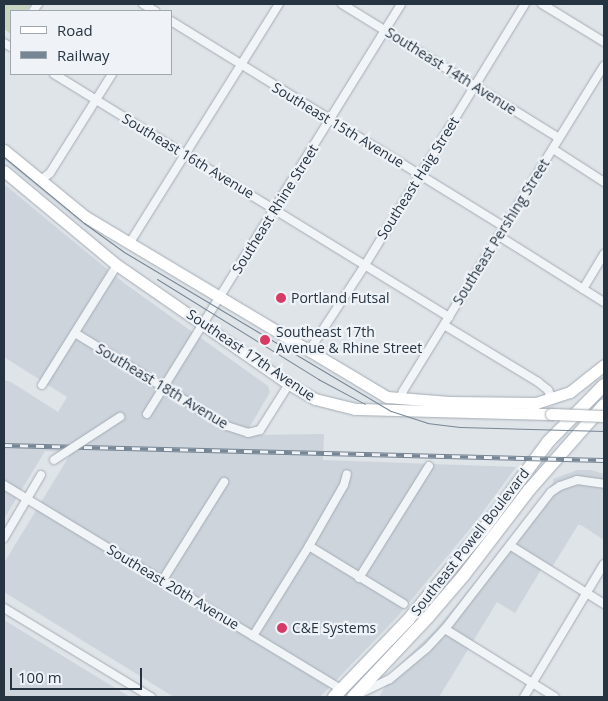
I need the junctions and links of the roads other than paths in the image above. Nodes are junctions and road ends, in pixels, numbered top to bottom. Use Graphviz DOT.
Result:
graph roads {
  1 [pos="143,4"];
  2 [pos="278,4"];
  3 [pos="342,4"];
  4 [pos="401,4"];
  5 [pos="525,4"];
  6 [pos="542,4"];
  7 [pos="153,9"];
  8 [pos="172,22"];
  9 [pos="385,30"];
  10 [pos="604,42"];
  11 [pos="240,65"];
  12 [pos="604,66"];
  13 [pos="56,75"];
  14 [pos="111,75"];
  15 [pos="475,86"];
  16 [pos="96,100"];
  17 [pos="329,120"];
  18 [pos="559,138"];
  19 [pos="552,149"];
  20 [pos="4,150"];
  21 [pos="185,154"];
  22 [pos="4,171"];
  23 [pos="420,175"];
  24 [pos="41,180"];
  25 [pos="604,182"];
  26 [pos="276,209"];
  27 [pos="504,228"];
  28 [pos="499,236"];
  29 [pos="130,244"];
  30 [pos="604,254"];
  31 [pos="117,265"];
  32 [pos="366,265"];
  33 [pos="583,289"];
  34 [pos="221,296"];
  35 [pos="604,302"];
  36 [pos="449,318"];
  37 [pos="204,324"];
  38 [pos="444,325"];
  39 [pos="75,333"];
  40 [pos="310,351"];
  41 [pos="604,365"];
  42 [pos="289,384"];
  43 [pos="42,385"];
  44 [pos="604,385"];
  45 [pos="163,388"];
  46 [pos="400,399"];
  47 [pos="552,399"];
  48 [pos="604,405"];
  49 [pos="148,414"];
  50 [pos="604,416"];
  51 [pos="120,417"];
  52 [pos="54,460"];
  53 [pos="429,466"];
  54 [pos="347,474"];
  55 [pos="41,476"];
  56 [pos="224,482"];
  57 [pos="604,484"];
  58 [pos="4,485"];
  59 [pos="27,499"];
  60 [pos="4,538"];
  61 [pos="309,546"];
  62 [pos="510,546"];
  63 [pos="604,564"];
  64 [pos="359,578"];
  65 [pos="162,581"];
  66 [pos="587,593"];
  67 [pos="404,604"];
  68 [pos="604,604"];
  69 [pos="4,608"];
  70 [pos="445,629"];
  71 [pos="253,636"];
  72 [pos="532,683"];
  73 [pos="338,694"];
  74 [pos="151,697"];
  75 [pos="353,697"];
  76 [pos="524,697"];
  77 [pos="555,697"];
  1 -- 7 [label="street"];
  2 -- 11 [label="street"];
  3 -- 9 [label="street, Southeast 14th Avenue"];
  4 -- 9 [label="street, Southeast Rhine Street"];
  5 -- 15 [label="street, Southeast Haig Street"];
  6 -- 10 [label="street"];
  8 -- 11 [label="street, Southeast 15th Avenue"];
  9 -- 15 [label="street, Southeast 14th Avenue"];
  9 -- 17 [label="street, Southeast Rhine Street"];
  11 -- 17 [label="street, Southeast 15th Avenue"];
  11 -- 21 [label="street"];
  12 -- 18 [label="street, Southeast Pershing Street"];
  13 -- 16 [label="street, Southeast 16th Avenue"];
  14 -- 16 [label="street"];
  15 -- 18 [label="street, Southeast 14th Avenue"];
  15 -- 23 [label="street, Southeast Haig Street"];
  16 -- 21 [label="street, Southeast 16th Avenue"];
  16 -- 24 [label="street"];
  17 -- 23 [label="street, Southeast 15th Avenue"];
  17 -- 26 [label="street, Southeast Rhine Street"];
  18 -- 19 [label="street, Southeast Pershing Street"];
  19 -- 25 [label="street"];
  19 -- 27 [label="street, Southeast Pershing Street"];
  20 -- 24 [label="street"];
  21 -- 26 [label="street, Southeast 16th Avenue"];
  21 -- 29 [label="street"];
  22 -- 31 [label="street, Southeast 17th Avenue"];
  23 -- 27 [label="street, Southeast 15th Avenue"];
  23 -- 32 [label="street, Southeast Haig Street"];
  24 -- 29 [label="street"];
  26 -- 32 [label="street, Southeast 16th Avenue"];
  26 -- 34 [label="street, Southeast Rhine Street"];
  27 -- 28 [label="street, Southeast Pershing Street"];
  28 -- 33 [label="street"];
  28 -- 36 [label="street, Southeast Pershing Street"];
  29 -- 34 [label="street"];
  30 -- 33 [label="street"];
  31 -- 37 [label="street, Southeast 17th Avenue"];
  31 -- 39 [label="street"];
  32 -- 36 [label="street, Southeast 16th Avenue"];
  32 -- 40 [label="street, Southeast Haig Street"];
  33 -- 35 [label="street"];
  34 -- 37 [label="street, Southeast Rhine Street"];
  34 -- 40 [label="street"];
  36 -- 38 [label="street, Southeast Pershing Street"];
  37 -- 42 [label="street, Southeast 17th Avenue"];
  37 -- 45 [label="street, Southeast Rhine Street"];
  38 -- 46 [label="street, Southeast Pershing Street"];
  38 -- 47 [label="street"];
  39 -- 43 [label="street"];
  39 -- 45 [label="street, Southeast 18th Avenue"];
  40 -- 46 [label="street"];
  41 -- 47 [label="street"];
  42 -- 45 [label="street, Southeast 18th Avenue"];
  42 -- 50 [label="street, Southeast 17th Avenue, bridge"];
  44 -- 73 [label="main road, Southeast Powell Boulevard"];
  45 -- 49 [label="street, Southeast Rhine Street"];
  46 -- 47 [label="street"];
  48 -- 75 [label="main road, Southeast Powell Boulevard"];
  51 -- 52 [label="street, bridge"];
  53 -- 64 [label="street"];
  54 -- 61 [label="street"];
  55 -- 59 [label="street"];
  56 -- 65 [label="street"];
  57 -- 62 [label="street"];
  58 -- 59 [label="street, Southeast 20th Avenue"];
  59 -- 60 [label="street"];
  59 -- 65 [label="street, Southeast 20th Avenue"];
  61 -- 64 [label="street"];
  61 -- 71 [label="street"];
  62 -- 66 [label="street"];
  62 -- 70 [label="street"];
  63 -- 66 [label="street"];
  64 -- 67 [label="street"];
  65 -- 71 [label="street, Southeast 20th Avenue"];
  66 -- 68 [label="street"];
  66 -- 72 [label="street"];
  69 -- 74 [label="street"];
  70 -- 72 [label="street"];
  70 -- 75 [label="street"];
  71 -- 73 [label="street, Southeast 20th Avenue"];
  72 -- 76 [label="street"];
  72 -- 77 [label="street"];
}
